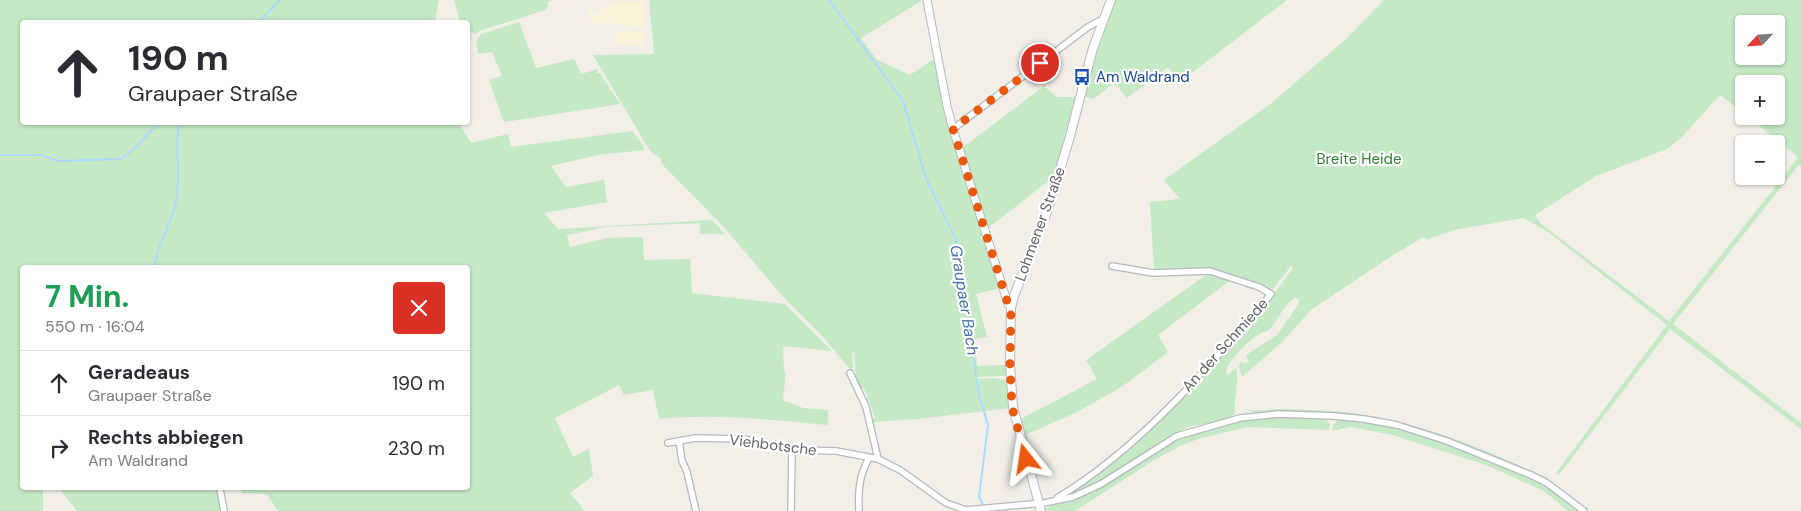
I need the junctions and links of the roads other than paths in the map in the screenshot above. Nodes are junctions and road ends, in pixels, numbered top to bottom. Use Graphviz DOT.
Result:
graph roads {
  1 [pos="927,0"];
  2 [pos="1111,0"];
  3 [pos="1102,22"];
  4 [pos="953,129"];
  5 [pos="1112,266"];
  6 [pos="1011,308"];
  7 [pos="850,373"];
  8 [pos="679,441"];
  9 [pos="668,443"];
  10 [pos="792,450"];
  11 [pos="869,458"];
  12 [pos="878,459"];
  13 [pos="220,490"];
  14 [pos="1054,500"];
  15 [pos="1040,507"];
  16 [pos="224,511"];
  17 [pos="696,511"];
  18 [pos="791,511"];
  19 [pos="859,511"];
  20 [pos="1584,511"];
  1 -- 4 [label="street"];
  2 -- 3 [label="main road, Lohmener Straße"];
  3 -- 4 [label="street"];
  3 -- 6 [label="main road, Lohmener Straße"];
  4 -- 6 [label="street"];
  5 -- 14 [label="street, An der Schmiede"];
  6 -- 15 [label="main road, Lohmener Straße"];
  7 -- 12 [label="street"];
  8 -- 9 [label="street, Viehbotsche"];
  8 -- 10 [label="street, Viehbotsche"];
  8 -- 17 [label="street"];
  10 -- 11 [label="street, Viehbotsche"];
  10 -- 18 [label="street"];
  11 -- 12 [label="street, Viehbotsche"];
  11 -- 19 [label="street"];
  12 -- 15 [label="street"];
  13 -- 16 [label="street"];
  14 -- 15 [label="street"];
  14 -- 20 [label="street"];
}
